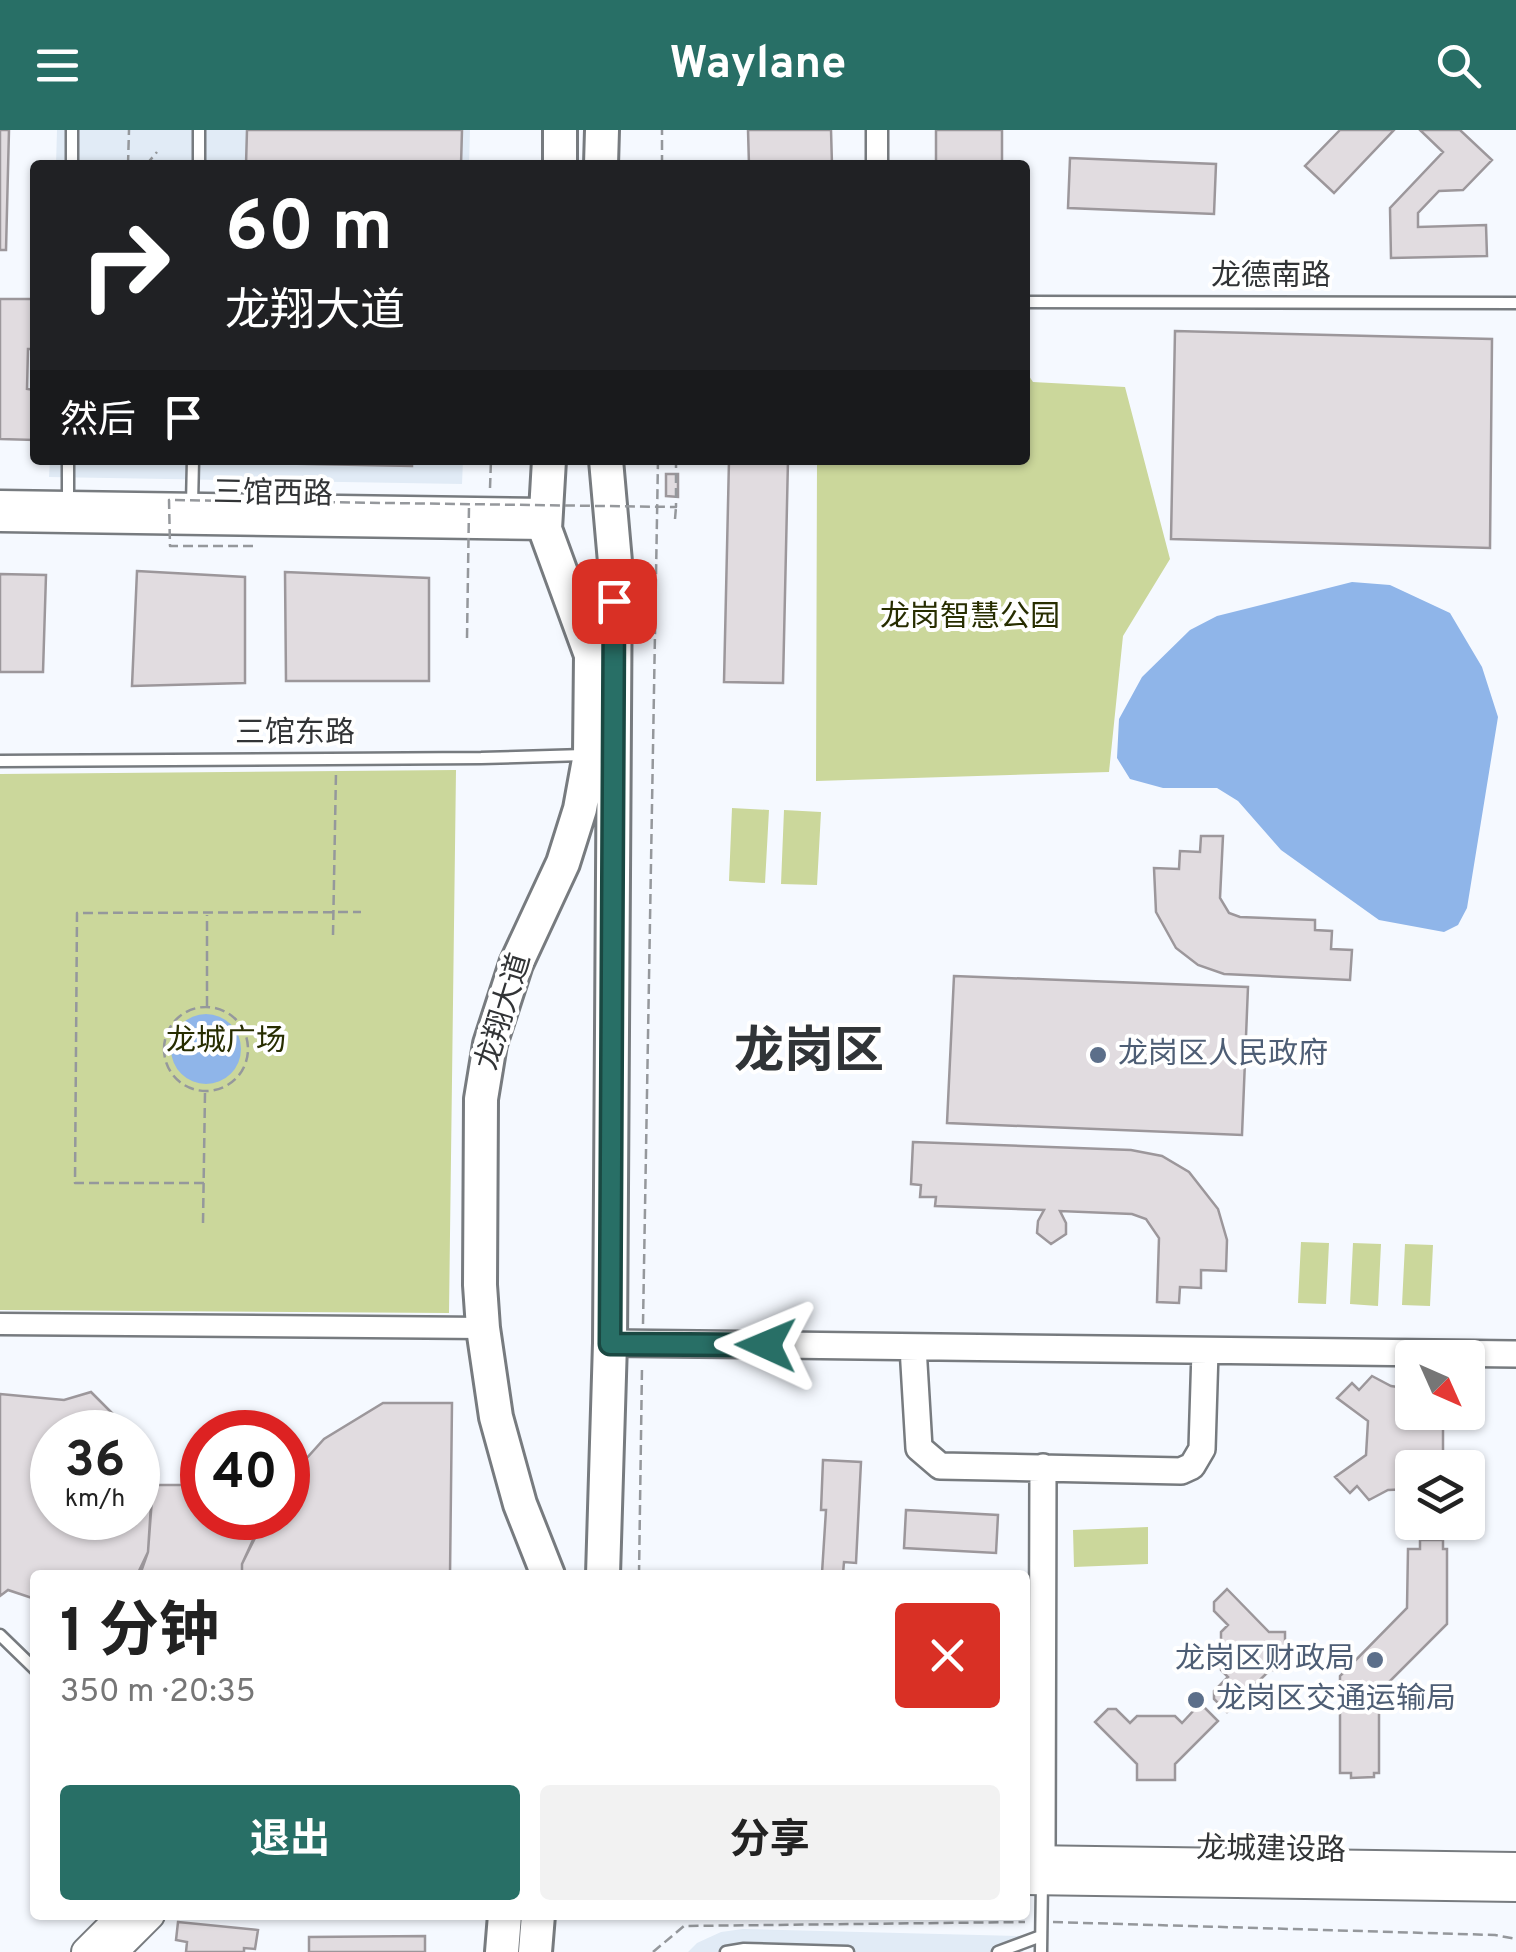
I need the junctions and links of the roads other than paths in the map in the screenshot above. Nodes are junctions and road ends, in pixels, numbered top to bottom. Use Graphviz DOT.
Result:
graph roads {
  1 [pos="72,130"];
  2 [pos="199,130"];
  3 [pos="560,130"];
  4 [pos="602,130"];
  5 [pos="877,130"];
  6 [pos="72,160"];
  7 [pos="198,160"];
  8 [pos="560,160"];
  9 [pos="602,160"];
  10 [pos="877,160"];
  11 [pos="1030,302"];
  12 [pos="1516,303"];
  13 [pos="68,465"];
  14 [pos="193,465"];
  15 [pos="549,465"];
  16 [pos="606,465"];
  17 [pos="0,501"];
  18 [pos="68,502"];
  19 [pos="192,514"];
  20 [pos="545,519"];
  21 [pos="0,520"];
  22 [pos="590,754"];
  23 [pos="0,760"];
  24 [pos="0,1324"];
  25 [pos="482,1328"];
  26 [pos="610,1344"];
  27 [pos="913,1347"];
  28 [pos="1205,1350"];
  29 [pos="1516,1354"];
  30 [pos="1042,1467"];
  31 [pos="546,1570"];
  32 [pos="603,1570"];
  33 [pos="0,1635"];
  34 [pos="30,1664"];
  35 [pos="1516,1867"];
  36 [pos="1033,1870"];
  37 [pos="1516,1888"];
  38 [pos="118,1920"];
  39 [pos="145,1920"];
  40 [pos="504,1920"];
  41 [pos="538,1920"];
  42 [pos="1041,1936"];
  43 [pos="86,1952"];
  44 [pos="113,1952"];
  45 [pos="502,1952"];
  46 [pos="535,1952"];
  47 [pos="726,1952"];
  48 [pos="848,1952"];
  49 [pos="998,1952"];
  50 [pos="1041,1952"];
  1 -- 6 [label="lane"];
  2 -- 7 [label="lane"];
  3 -- 8 [label="main road"];
  4 -- 9 [label="main road"];
  5 -- 10 [label="street"];
  11 -- 12 [label="lane, 龙德南路"];
  13 -- 18 [label="lane"];
  14 -- 19 [label="lane"];
  15 -- 20 [label="main road, 龙翔大道"];
  16 -- 26 [label="main road"];
  17 -- 18 [label="street, 三馆西路"];
  18 -- 19 [label="street, 三馆西路"];
  19 -- 20 [label="street, 三馆西路"];
  19 -- 21 [label="street, 三馆西路"];
  20 -- 22 [label="main road, 龙翔大道"];
  22 -- 23 [label="lane, 三馆东路"];
  22 -- 25 [label="main road, 龙翔大道"];
  24 -- 25 [label="street"];
  25 -- 31 [label="main road, 龙翔大道"];
  26 -- 27 [label="street"];
  26 -- 32 [label="main road"];
  27 -- 28 [label="street"];
  27 -- 30 [label="street"];
  28 -- 29 [label="street"];
  28 -- 30 [label="street"];
  30 -- 36 [label="street"];
  33 -- 34 [label="lane"];
  35 -- 36 [label="main road, 龙城建设路"];
  36 -- 37 [label="main road, 龙城建设路"];
  36 -- 42 [label="lane"];
  38 -- 43 [label="main road"];
  39 -- 44 [label="main road"];
  40 -- 45 [label="main road"];
  41 -- 46 [label="main road"];
  42 -- 49 [label="lane"];
  42 -- 50 [label="lane"];
  47 -- 48 [label="lane"];
}
